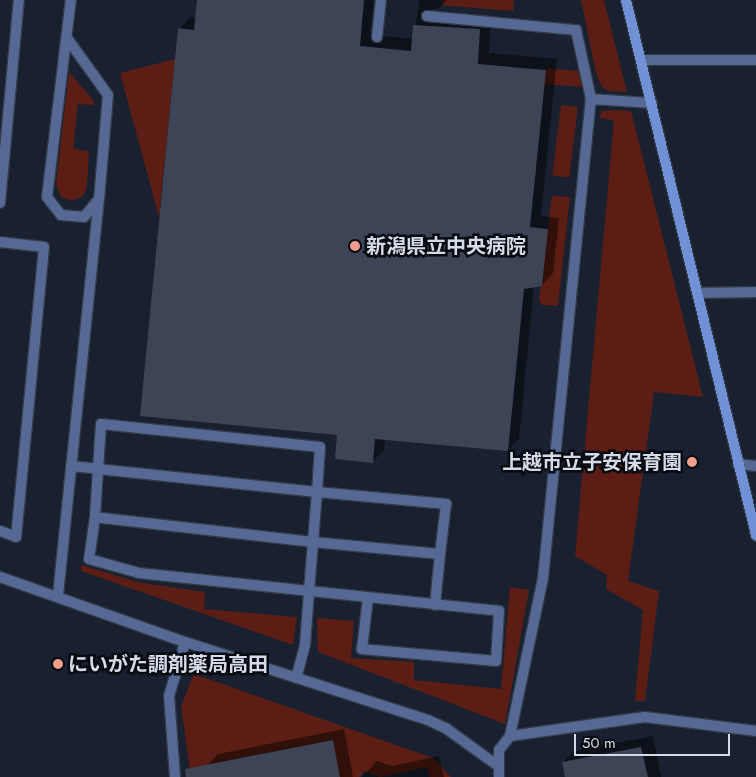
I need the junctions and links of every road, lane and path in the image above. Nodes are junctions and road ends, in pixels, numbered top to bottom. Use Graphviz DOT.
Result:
graph roads {
  1 [pos="19,0"];
  2 [pos="71,0"];
  3 [pos="381,0"];
  4 [pos="626,0"];
  5 [pos="427,16"];
  6 [pos="67,38"];
  7 [pos="377,38"];
  8 [pos="642,60"];
  9 [pos="756,60"];
  10 [pos="591,99"];
  11 [pos="652,103"];
  12 [pos="99,199"];
  13 [pos="0,203"];
  14 [pos="0,242"];
  15 [pos="756,292"];
  16 [pos="697,293"];
  17 [pos="738,464"];
  18 [pos="71,466"];
  19 [pos="756,466"];
  20 [pos="98,469"];
  21 [pos="317,492"];
  22 [pos="94,517"];
  23 [pos="0,532"];
  24 [pos="756,535"];
  25 [pos="313,542"];
  26 [pos="440,554"];
  27 [pos="0,577"];
  28 [pos="309,592"];
  29 [pos="58,595"];
  30 [pos="368,598"];
  31 [pos="435,605"];
  32 [pos="185,642"];
  33 [pos="296,678"];
  34 [pos="756,731"];
  35 [pos="510,736"];
  36 [pos="497,765"];
  37 [pos="175,777"];
  38 [pos="499,777"];
  1 -- 13 [label="street"];
  2 -- 6 [label="street"];
  3 -- 7 [label="street"];
  4 -- 8 [label="street"];
  5 -- 10 [label="street"];
  6 -- 12 [label="street"];
  6 -- 12 [label="street"];
  8 -- 9 [label="street"];
  8 -- 11 [label="street"];
  10 -- 11 [label="street"];
  10 -- 35 [label="street"];
  11 -- 16 [label="street"];
  12 -- 18 [label="street"];
  14 -- 23 [label="street"];
  15 -- 16 [label="street"];
  16 -- 17 [label="street"];
  17 -- 19 [label="street"];
  17 -- 24 [label="street"];
  18 -- 20 [label="street"];
  18 -- 29 [label="street"];
  20 -- 21 [label="street"];
  20 -- 21 [label="street"];
  20 -- 22 [label="street"];
  21 -- 25 [label="street"];
  21 -- 26 [label="street"];
  22 -- 25 [label="street"];
  22 -- 28 [label="street"];
  25 -- 26 [label="street"];
  25 -- 28 [label="street"];
  26 -- 31 [label="street"];
  27 -- 29 [label="street"];
  28 -- 30 [label="street"];
  28 -- 33 [label="street"];
  29 -- 32 [label="street"];
  30 -- 31 [label="street"];
  30 -- 31 [label="street"];
  32 -- 33 [label="street"];
  32 -- 37 [label="street"];
  33 -- 36 [label="street"];
  34 -- 35 [label="street"];
  35 -- 36 [label="street"];
  36 -- 38 [label="street"];
}
